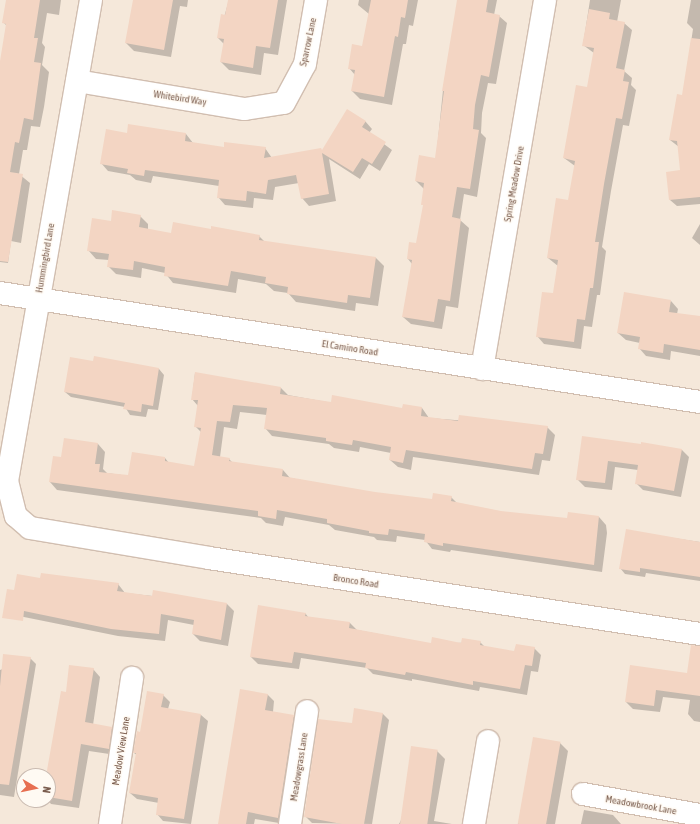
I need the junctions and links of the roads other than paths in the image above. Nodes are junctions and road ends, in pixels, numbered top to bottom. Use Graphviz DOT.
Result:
graph roads {
  1 [pos="91,0"];
  2 [pos="316,0"];
  3 [pos="545,0"];
  4 [pos="77,82"];
  5 [pos="284,103"];
  6 [pos="0,293"];
  7 [pos="38,298"];
  8 [pos="482,369"];
  9 [pos="700,402"];
  10 [pos="16,516"];
  11 [pos="700,634"];
  12 [pos="132,678"];
  13 [pos="308,711"];
  14 [pos="488,741"];
  15 [pos="583,794"];
  16 [pos="700,815"];
  17 [pos="110,824"];
  18 [pos="290,824"];
  19 [pos="474,824"];
  1 -- 4 [label="street, Hummingbird Lane"];
  2 -- 5 [label="street, Sparrow Lane"];
  3 -- 8 [label="street, Spring Meadow Drive"];
  4 -- 5 [label="street, Whitebird Way"];
  4 -- 7 [label="street, Hummingbird Lane"];
  6 -- 7 [label="street, El Camino Road"];
  7 -- 8 [label="street, El Camino Road"];
  7 -- 10 [label="street, Hummingbird Lane"];
  8 -- 9 [label="street, El Camino Road"];
  10 -- 11 [label="street, Bronco Road"];
  12 -- 17 [label="street, Meadow View Lane"];
  13 -- 18 [label="street, Meadowgrass Lane"];
  14 -- 19 [label="street"];
  15 -- 16 [label="street, Meadowbrook Lane"];
}
